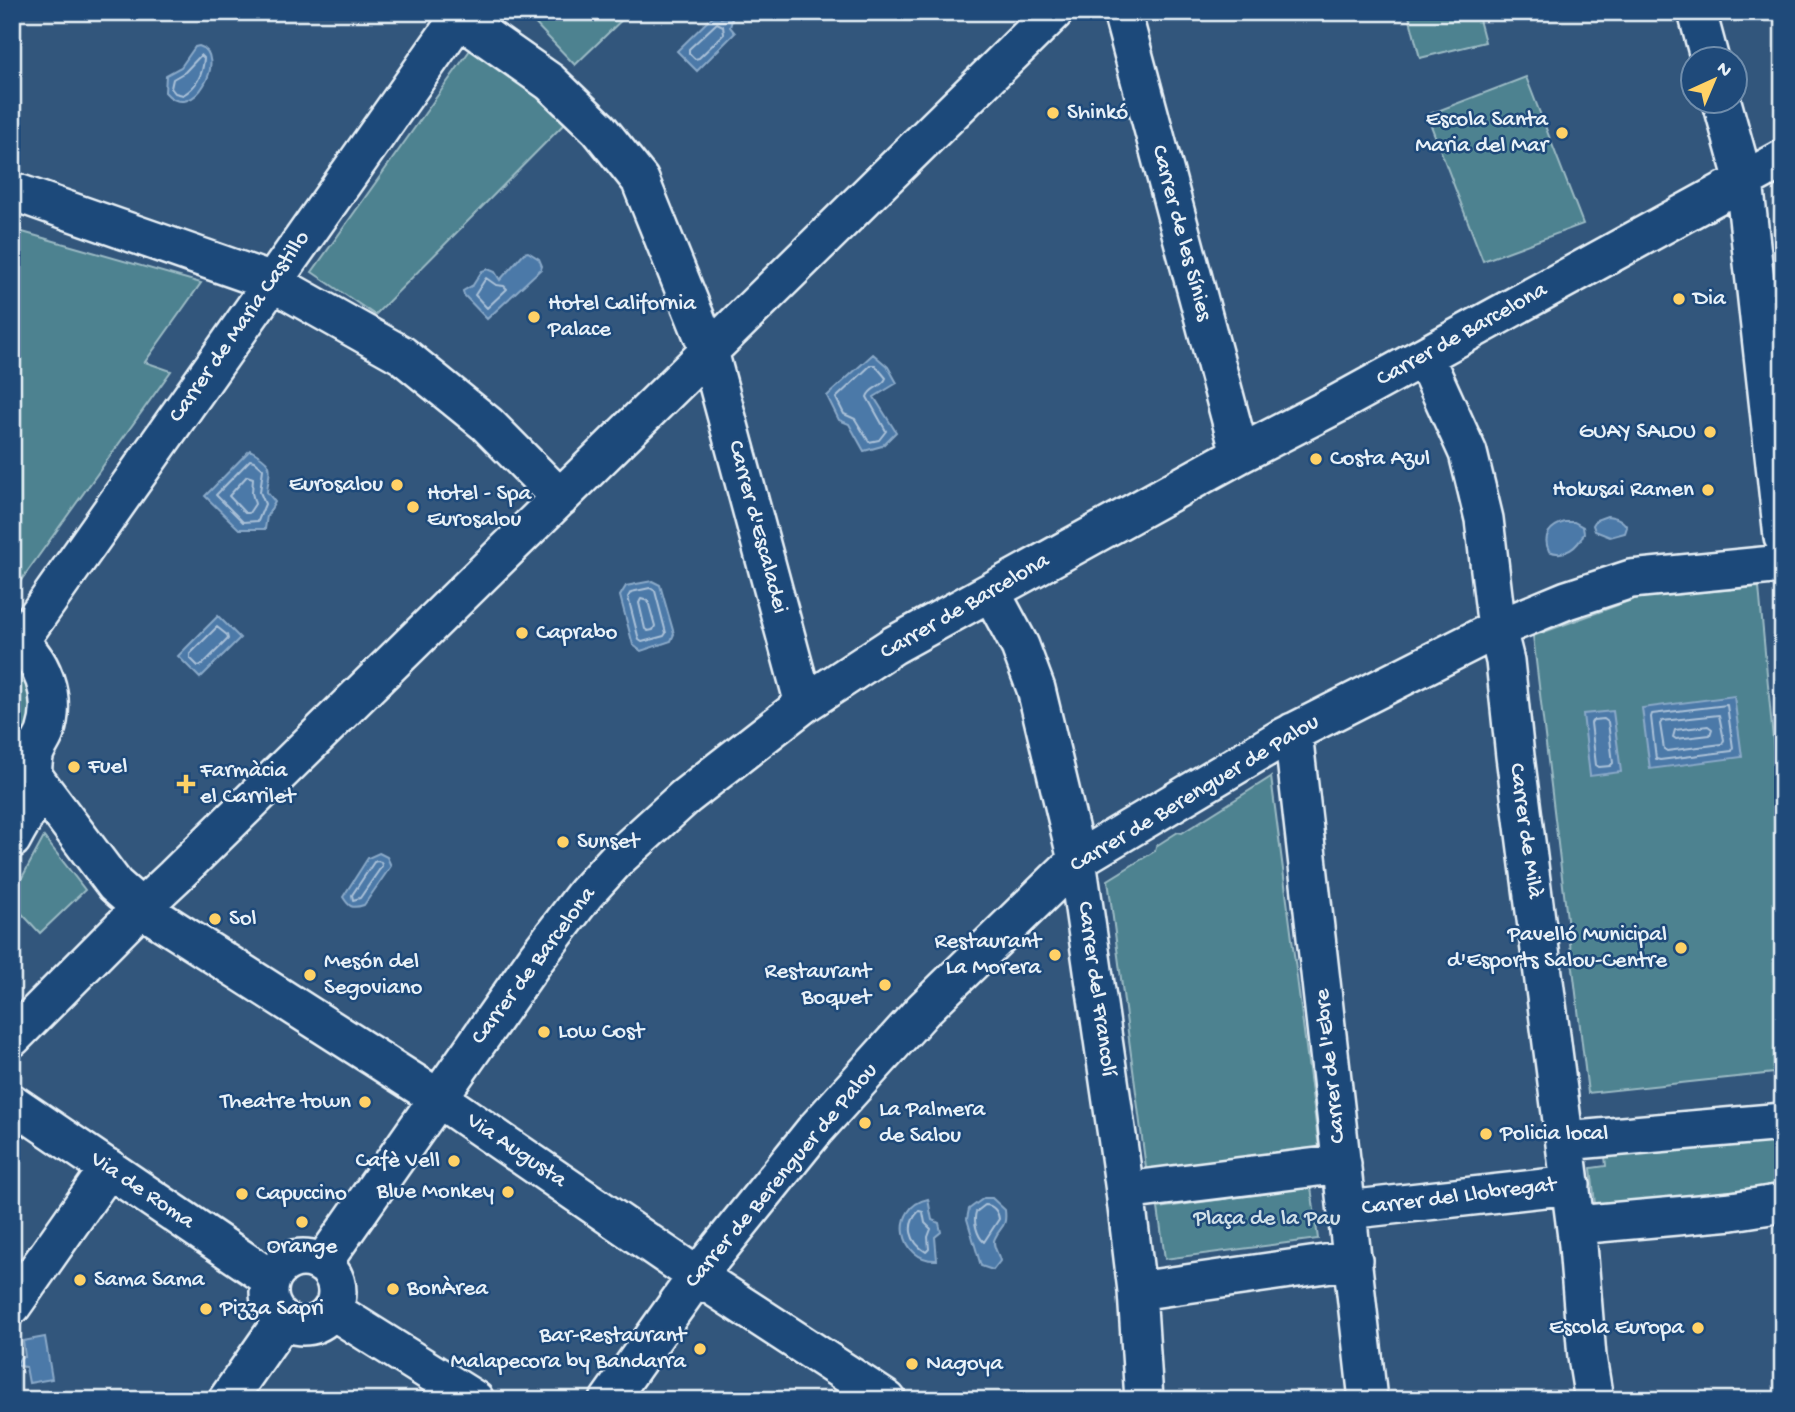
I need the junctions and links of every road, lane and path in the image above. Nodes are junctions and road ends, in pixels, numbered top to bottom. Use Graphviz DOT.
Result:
graph roads {
  1 [pos="1054,12"];
  2 [pos="1122,12"];
  3 [pos="1697,12"];
  4 [pos="461,15"];
  5 [pos="1706,46"];
  6 [pos="1726,116"];
  7 [pos="1783,159"];
  8 [pos="1744,181"];
  9 [pos="12,191"];
  10 [pos="272,282"];
  11 [pos="709,351"];
  12 [pos="1424,356"];
  13 [pos="1240,454"];
  14 [pos="560,498"];
  15 [pos="1783,537"];
  16 [pos="1783,564"];
  17 [pos="990,592"];
  18 [pos="1497,629"];
  19 [pos="16,640"];
  20 [pos="804,704"];
  21 [pos="1293,732"];
  22 [pos="22,759"];
  23 [pos="12,839"];
  24 [pos="1077,860"];
  25 [pos="141,908"];
  26 [pos="12,1038"];
  27 [pos="438,1098"];
  28 [pos="12,1103"];
  29 [pos="1783,1122"];
  30 [pos="1565,1141"];
  31 [pos="1342,1164"];
  32 [pos="109,1168"];
  33 [pos="1571,1185"];
  34 [pos="1125,1191"];
  35 [pos="1783,1203"];
  36 [pos="1347,1210"];
  37 [pos="1576,1225"];
  38 [pos="1353,1260"];
  39 [pos="322,1264"];
  40 [pos="697,1276"];
  41 [pos="271,1279"];
  42 [pos="1137,1291"];
  43 [pos="12,1306"];
  44 [pos="332,1310"];
  45 [pos="283,1320"];
  46 [pos="228,1400"];
  47 [pos="475,1400"];
  48 [pos="609,1400"];
  49 [pos="887,1400"];
  50 [pos="1144,1400"];
  51 [pos="1367,1400"];
  52 [pos="1594,1400"];
  1 -- 11 [label="street"];
  2 -- 13 [label="street, Carrer de les Sínies"];
  3 -- 5 [label="street"];
  4 -- 10 [label="street, Carrer de Maria Castillo"];
  4 -- 11 [label="street, Carrer d'Escaladei"];
  6 -- 8 [label="street"];
  7 -- 8 [label="street, Carrer de Barcelona"];
  8 -- 12 [label="street, Carrer de Barcelona"];
  8 -- 15 [label="street"];
  9 -- 10 [label="street"];
  10 -- 14 [label="street"];
  10 -- 19 [label="street, Carrer de Maria Castillo"];
  11 -- 14 [label="street"];
  11 -- 20 [label="street, Carrer d'Escaladei"];
  12 -- 13 [label="street, Carrer de Barcelona"];
  12 -- 18 [label="street, Carrer de Milà"];
  13 -- 17 [label="street, Carrer de Barcelona"];
  14 -- 25 [label="street"];
  16 -- 18 [label="street, Carrer de Berenguer de Palou"];
  17 -- 20 [label="street, Carrer de Barcelona"];
  17 -- 24 [label="street, Carrer del Francolí"];
  18 -- 21 [label="street, Carrer de Berenguer de Palou"];
  18 -- 30 [label="street, Carrer de Milà"];
  19 -- 22 [label="street"];
  20 -- 27 [label="street, Carrer de Barcelona"];
  21 -- 24 [label="street, Carrer de Berenguer de Palou"];
  21 -- 31 [label="street, Carrer de l'Ebre"];
  22 -- 23 [label="street"];
  22 -- 25 [label="street, Via Augusta"];
  24 -- 34 [label="street, Carrer del Francolí"];
  24 -- 40 [label="street, Carrer de Berenguer de Palou"];
  25 -- 26 [label="street"];
  25 -- 27 [label="street, Via Augusta"];
  27 -- 39 [label="street, Carrer de Barcelona"];
  27 -- 40 [label="street, Via Augusta"];
  28 -- 32 [label="street, Via de Roma"];
  29 -- 30 [label="street"];
  30 -- 33 [label="street, Carrer de Milà"];
  31 -- 34 [label="street"];
  31 -- 36 [label="street, Carrer de l'Ebre"];
  32 -- 41 [label="street, Via de Roma"];
  32 -- 43 [label="street"];
  33 -- 36 [label="street, Carrer del Llobregat"];
  33 -- 37 [label="street, Carrer de Milà"];
  34 -- 42 [label="street, Carrer del Francolí"];
  35 -- 37 [label="street"];
  36 -- 38 [label="street, Carrer de l'Ebre"];
  37 -- 52 [label="street, Carrer de Milà"];
  38 -- 42 [label="street"];
  38 -- 51 [label="street, Carrer de l'Ebre"];
  39 -- 41 [label="street"];
  39 -- 44 [label="street"];
  40 -- 48 [label="street, Carrer de Berenguer de Palou"];
  40 -- 49 [label="street, Via Augusta"];
  41 -- 45 [label="street"];
  42 -- 50 [label="street, Carrer del Francolí"];
  44 -- 45 [label="street"];
  44 -- 47 [label="street"];
  45 -- 46 [label="street"];
}
